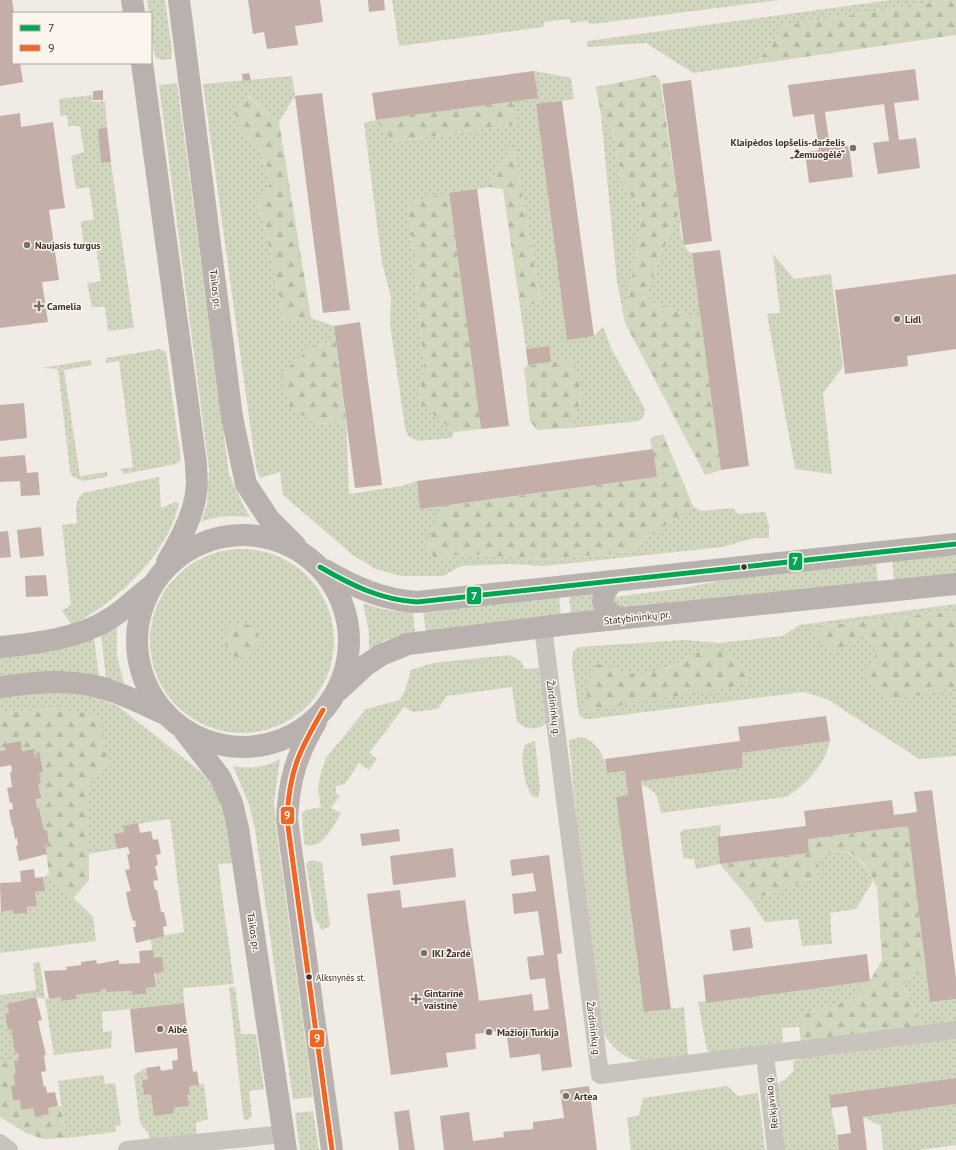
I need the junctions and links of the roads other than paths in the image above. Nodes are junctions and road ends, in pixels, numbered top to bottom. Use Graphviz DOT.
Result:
graph roads {
  1 [pos="132,0"];
  2 [pos="179,0"];
  3 [pos="134,12"];
  4 [pos="142,64"];
  5 [pos="956,544"];
  6 [pos="313,561"];
  7 [pos="157,579"];
  8 [pos="613,582"];
  9 [pos="956,584"];
  10 [pos="618,619"];
  11 [pos="543,627"];
  12 [pos="0,647"];
  13 [pos="0,687"];
  14 [pos="329,702"];
  15 [pos="174,722"];
  16 [pos="956,1030"];
  17 [pos="765,1055"];
  18 [pos="285,1142"];
  19 [pos="0,1143"];
  20 [pos="9,1150"];
  21 [pos="127,1150"];
  22 [pos="332,1150"];
  23 [pos="776,1150"];
  1 -- 3 [label="main road"];
  2 -- 6 [label="main road, Taikos pr."];
  4 -- 7 [label="main road"];
  5 -- 8 [label="main road"];
  6 -- 7 [label="main road"];
  6 -- 8 [label="main road"];
  6 -- 14 [label="main road"];
  7 -- 12 [label="main road"];
  7 -- 15 [label="main road, Taikos pr."];
  8 -- 10 [label="main road"];
  9 -- 10 [label="main road, Statybininkų pr."];
  10 -- 11 [label="main road, Statybininkų pr."];
  11 -- 14 [label="main road, Statybininkų pr."];
  11 -- 17 [label="street, Žardininkų g."];
  13 -- 15 [label="main road"];
  14 -- 15 [label="main road, Statybininkų pr."];
  14 -- 22 [label="main road"];
  15 -- 18 [label="main road, Taikos pr."];
  16 -- 17 [label="street, Žardininkų g."];
  17 -- 23 [label="street, Reikjaviko g."];
  18 -- 21 [label="street"];
  19 -- 20 [label="street"];
}
